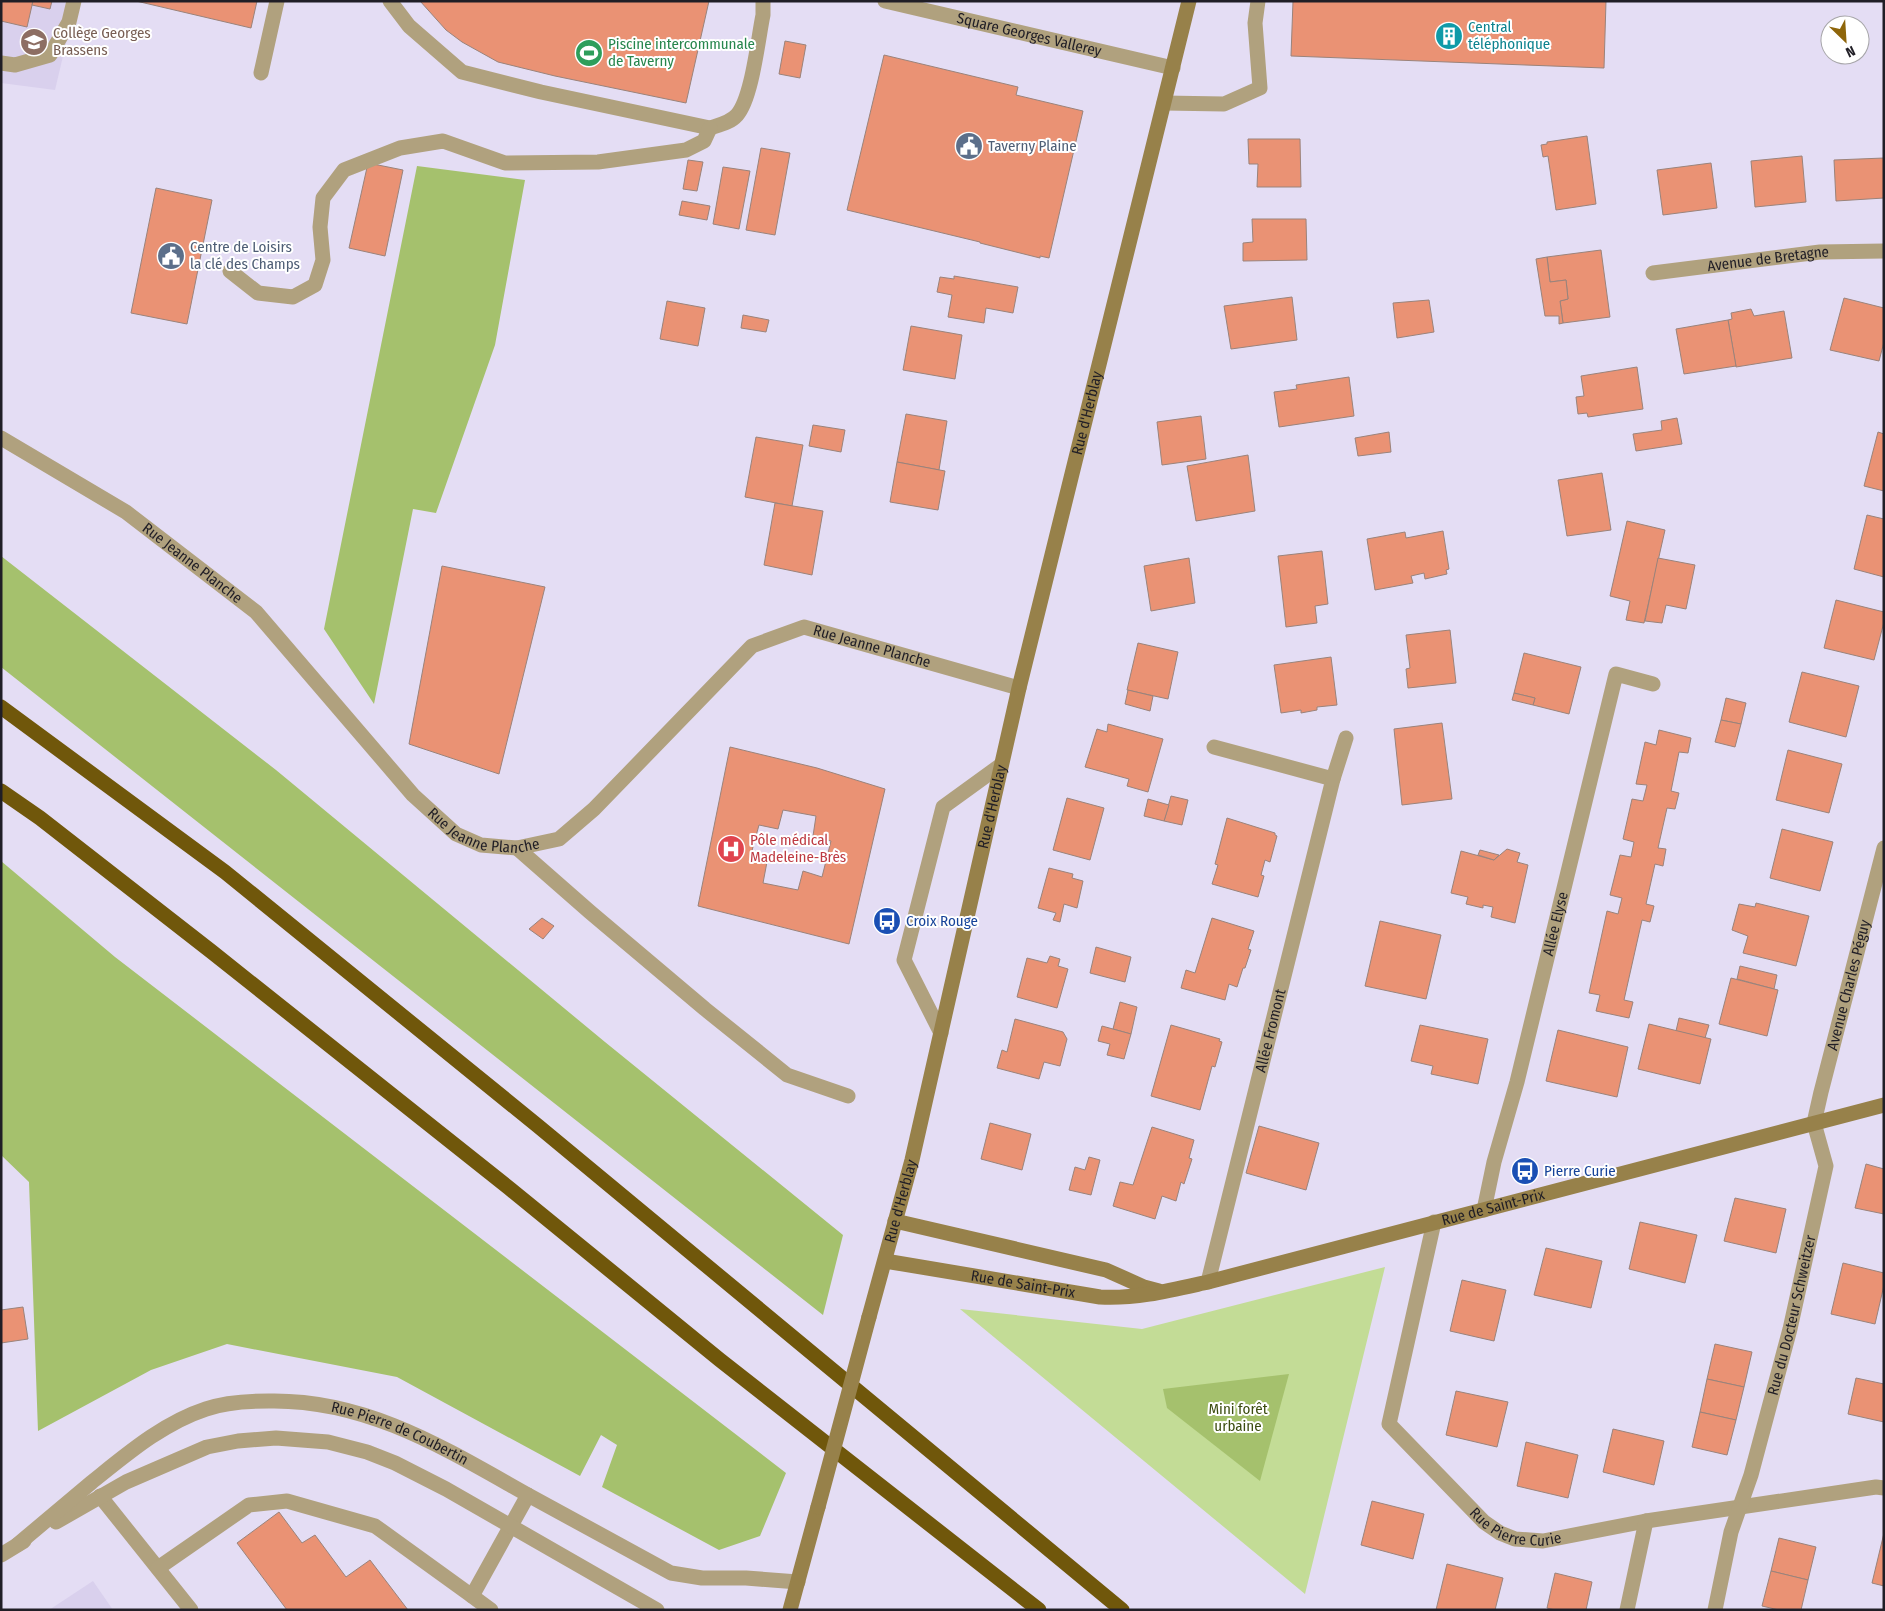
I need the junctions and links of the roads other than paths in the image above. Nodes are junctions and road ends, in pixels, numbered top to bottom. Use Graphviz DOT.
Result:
graph roads {
  1 [pos="74,1"];
  2 [pos="277,1"];
  3 [pos="390,1"];
  4 [pos="763,1"];
  5 [pos="885,1"];
  6 [pos="1188,1"];
  7 [pos="1258,1"];
  8 [pos="1,63"];
  9 [pos="1173,68"];
  10 [pos="261,72"];
  11 [pos="1164,103"];
  12 [pos="710,128"];
  13 [pos="1884,251"];
  14 [pos="230,271"];
  15 [pos="1653,273"];
  16 [pos="1,438"];
  17 [pos="1653,684"];
  18 [pos="1019,688"];
  19 [pos="1,707"];
  20 [pos="1346,738"];
  21 [pos="1214,747"];
  22 [pos="1001,765"];
  23 [pos="1333,780"];
  24 [pos="1,791"];
  25 [pos="517,848"];
  26 [pos="1884,848"];
  27 [pos="941,1034"];
  28 [pos="848,1096"];
  29 [pos="1884,1105"];
  30 [pos="1814,1123"];
  31 [pos="1484,1210"];
  32 [pos="895,1221"];
  33 [pos="1434,1222"];
  34 [pos="885,1261"];
  35 [pos="1208,1282"];
  36 [pos="1162,1291"];
  37 [pos="1884,1488"];
  38 [pos="528,1494"];
  39 [pos="100,1496"];
  40 [pos="1741,1506"];
  41 [pos="1646,1521"];
  42 [pos="511,1525"];
  43 [pos="16,1545"];
  44 [pos="1,1555"];
  45 [pos="158,1568"];
  46 [pos="798,1582"];
  47 [pos="472,1596"];
  48 [pos="191,1610"];
  49 [pos="491,1610"];
  50 [pos="657,1610"];
  51 [pos="790,1610"];
  52 [pos="1039,1610"];
  53 [pos="1122,1610"];
  54 [pos="1627,1610"];
  55 [pos="1715,1610"];
  1 -- 8 [label="street"];
  2 -- 10 [label="street"];
  3 -- 12 [label="street"];
  4 -- 12 [label="street"];
  5 -- 9 [label="street, Square Georges Vallerey"];
  6 -- 9 [label="main road, Rue d'Herblay"];
  7 -- 11 [label="street"];
  9 -- 11 [label="main road, Rue d'Herblay"];
  11 -- 18 [label="main road, Rue d'Herblay"];
  12 -- 14 [label="street"];
  13 -- 15 [label="street, Avenue de Bretagne"];
  16 -- 25 [label="street, Rue Jeanne Planche"];
  17 -- 31 [label="street, Allée Elyse"];
  18 -- 22 [label="main road, Rue d'Herblay"];
  18 -- 25 [label="street, Rue Jeanne Planche"];
  19 -- 53 [label="highway"];
  20 -- 23 [label="street, Allée Fromont"];
  21 -- 23 [label="street"];
  22 -- 27 [label="main road, Rue d'Herblay"];
  22 -- 27 [label="street"];
  23 -- 35 [label="street, Allée Fromont"];
  24 -- 52 [label="highway"];
  25 -- 28 [label="street"];
  26 -- 30 [label="street, Avenue Charles Péguy"];
  27 -- 32 [label="main road, Rue d'Herblay"];
  29 -- 30 [label="main road, Rue de Saint-Prix"];
  30 -- 31 [label="main road, Rue de Saint-Prix"];
  30 -- 40 [label="street, Rue du Docteur Schweitzer"];
  31 -- 33 [label="main road, Rue de Saint-Prix"];
  32 -- 34 [label="main road, Rue d'Herblay"];
  32 -- 36 [label="main road, Rue de Saint-Prix"];
  33 -- 35 [label="main road, Rue de Saint-Prix"];
  33 -- 41 [label="street, Rue Pierre Curie"];
  34 -- 36 [label="main road, Rue de Saint-Prix"];
  34 -- 46 [label="main road, Rue d'Herblay, bridge"];
  35 -- 36 [label="main road, Rue de Saint-Prix"];
  37 -- 40 [label="street, Rue Pierre Curie"];
  38 -- 42 [label="street"];
  38 -- 43 [label="street, Rue Pierre de Coubertin"];
  38 -- 46 [label="street, Rue Pierre de Coubertin"];
  39 -- 42 [label="street, Rue Pierre de Coubertin"];
  39 -- 43 [label="street, Rue Pierre de Coubertin"];
  39 -- 45 [label="street"];
  40 -- 41 [label="street, Rue Pierre Curie"];
  40 -- 55 [label="street, Rue du Docteur Schweitzer"];
  41 -- 54 [label="street"];
  42 -- 47 [label="street"];
  42 -- 50 [label="street, Rue Pierre de Coubertin"];
  43 -- 44 [label="street, Rue Pierre de Coubertin"];
  45 -- 47 [label="street"];
  45 -- 48 [label="street"];
  46 -- 51 [label="main road, Rue d'Herblay"];
  47 -- 49 [label="street"];
}
